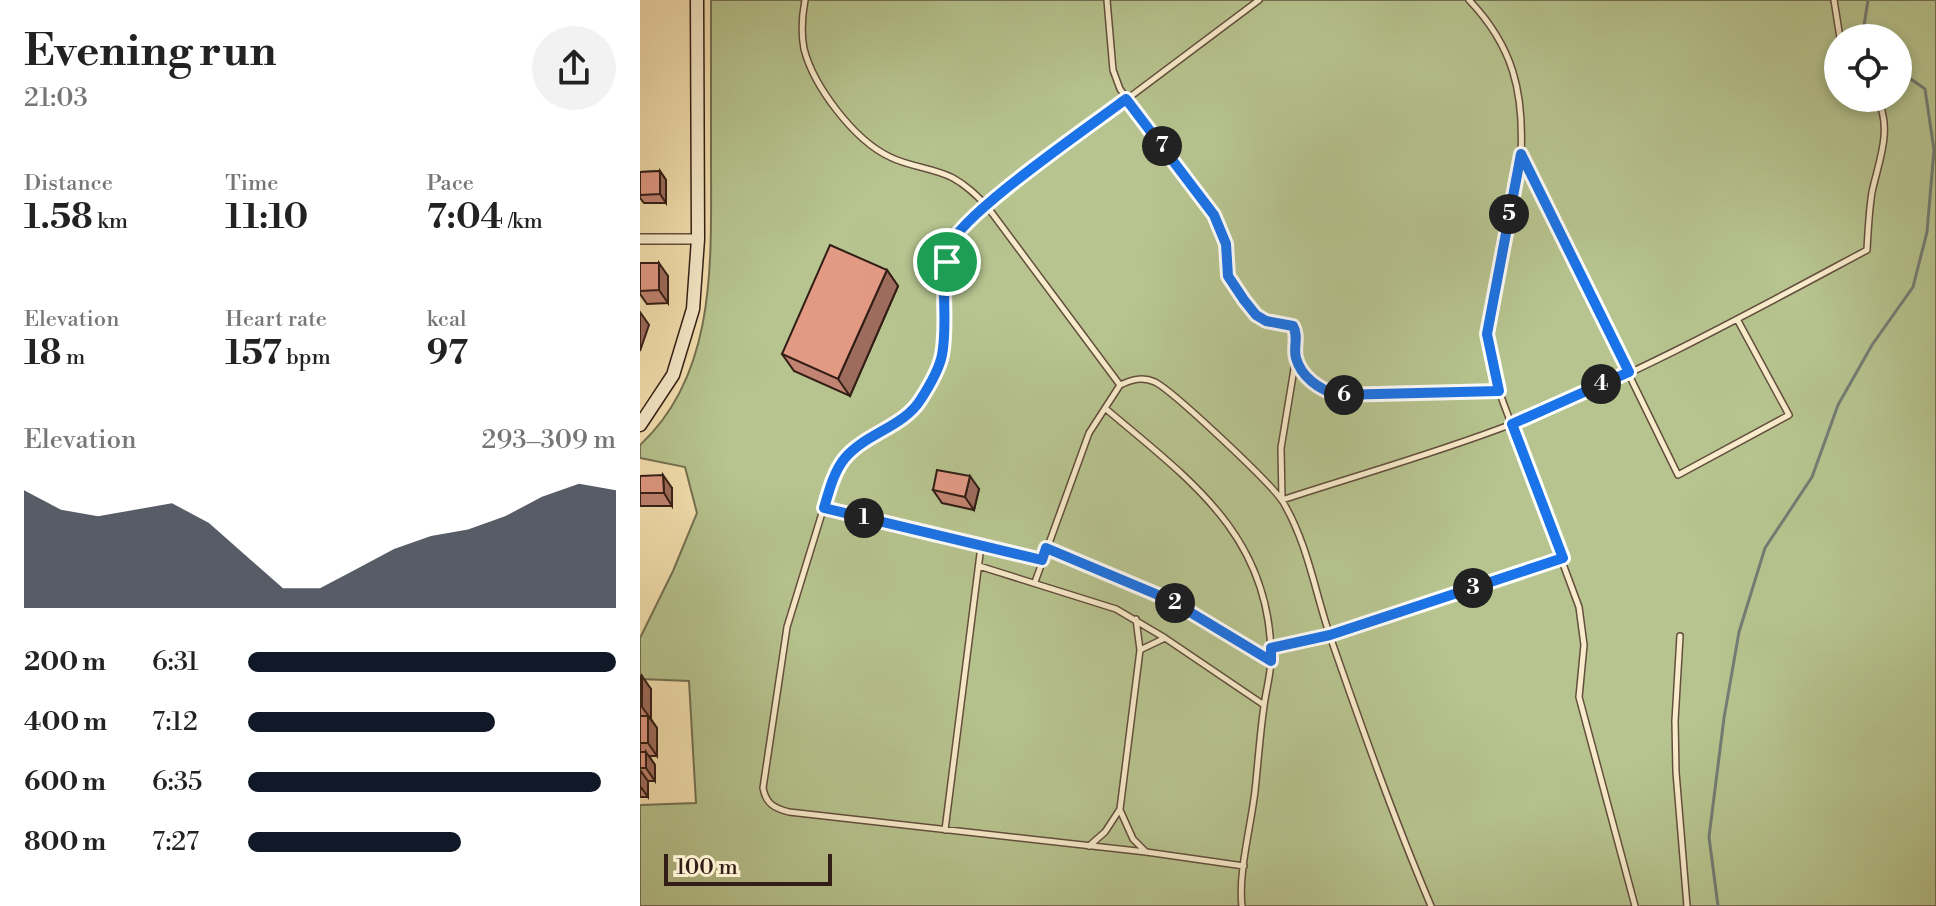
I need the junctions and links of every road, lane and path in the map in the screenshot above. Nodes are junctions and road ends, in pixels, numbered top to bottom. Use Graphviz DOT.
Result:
graph roads {
  1 [pos="697,0"];
  2 [pos="805,0"];
  3 [pos="1107,0"];
  4 [pos="1259,0"];
  5 [pos="1469,0"];
  6 [pos="1834,0"];
  7 [pos="1838,24"];
  8 [pos="1126,99"];
  9 [pos="1883,112"];
  10 [pos="1521,154"];
  11 [pos="986,205"];
  12 [pos="640,239"];
  13 [pos="698,239"];
  14 [pos="1737,319"];
  15 [pos="1296,357"];
  16 [pos="1629,372"];
  17 [pos="1120,385"];
  18 [pos="1499,391"];
  19 [pos="1106,409"];
  20 [pos="1512,424"];
  21 [pos="640,425"];
  22 [pos="1282,500"];
  23 [pos="824,508"];
  24 [pos="981,546"];
  25 [pos="1046,548"];
  26 [pos="1563,558"];
  27 [pos="1042,560"];
  28 [pos="979,566"];
  29 [pos="1035,582"];
  30 [pos="1136,619"];
  31 [pos="1330,635"];
  32 [pos="1680,636"];
  33 [pos="1165,638"];
  34 [pos="1271,648"];
  35 [pos="1140,650"];
  36 [pos="1271,661"];
  37 [pos="1264,705"];
  38 [pos="1120,809"];
  39 [pos="945,830"];
  40 [pos="1088,847"];
  41 [pos="1146,852"];
  42 [pos="1244,866"];
  43 [pos="1242,906"];
  44 [pos="1431,906"];
  45 [pos="1635,906"];
  46 [pos="1687,906"];
  1 -- 13 [label="street"];
  2 -- 11 [label="lane"];
  3 -- 8 [label="lane"];
  4 -- 8 [label="lane"];
  5 -- 10 [label="lane"];
  6 -- 7 [label="lane"];
  8 -- 11 [label="lane"];
  8 -- 15 [label="lane"];
  9 -- 14 [label="lane"];
  10 -- 16 [label="lane"];
  10 -- 18 [label="lane"];
  11 -- 17 [label="lane"];
  11 -- 23 [label="lane"];
  12 -- 13 [label="street"];
  13 -- 21 [label="street"];
  14 -- 16 [label="lane"];
  14 -- 16 [label="lane"];
  15 -- 18 [label="lane"];
  15 -- 22 [label="lane"];
  16 -- 20 [label="lane"];
  17 -- 19 [label="lane"];
  17 -- 22 [label="lane"];
  18 -- 20 [label="lane"];
  19 -- 25 [label="lane"];
  19 -- 34 [label="lane"];
  20 -- 22 [label="lane"];
  20 -- 26 [label="lane"];
  22 -- 31 [label="lane"];
  23 -- 24 [label="lane"];
  23 -- 39 [label="lane"];
  24 -- 27 [label="lane"];
  24 -- 28 [label="lane"];
  25 -- 27 [label="lane"];
  25 -- 36 [label="lane"];
  26 -- 31 [label="lane"];
  26 -- 45 [label="lane"];
  27 -- 29 [label="lane"];
  28 -- 29 [label="lane"];
  28 -- 39 [label="lane"];
  29 -- 30 [label="lane"];
  30 -- 33 [label="lane"];
  30 -- 35 [label="lane"];
  31 -- 34 [label="lane"];
  31 -- 44 [label="lane"];
  32 -- 46 [label="lane"];
  33 -- 35 [label="lane"];
  33 -- 37 [label="lane"];
  34 -- 36 [label="lane"];
  35 -- 38 [label="lane"];
  36 -- 37 [label="lane"];
  37 -- 42 [label="lane"];
  38 -- 40 [label="lane"];
  38 -- 41 [label="lane"];
  39 -- 40 [label="lane"];
  40 -- 41 [label="lane"];
  41 -- 42 [label="lane"];
  42 -- 43 [label="lane"];
}
